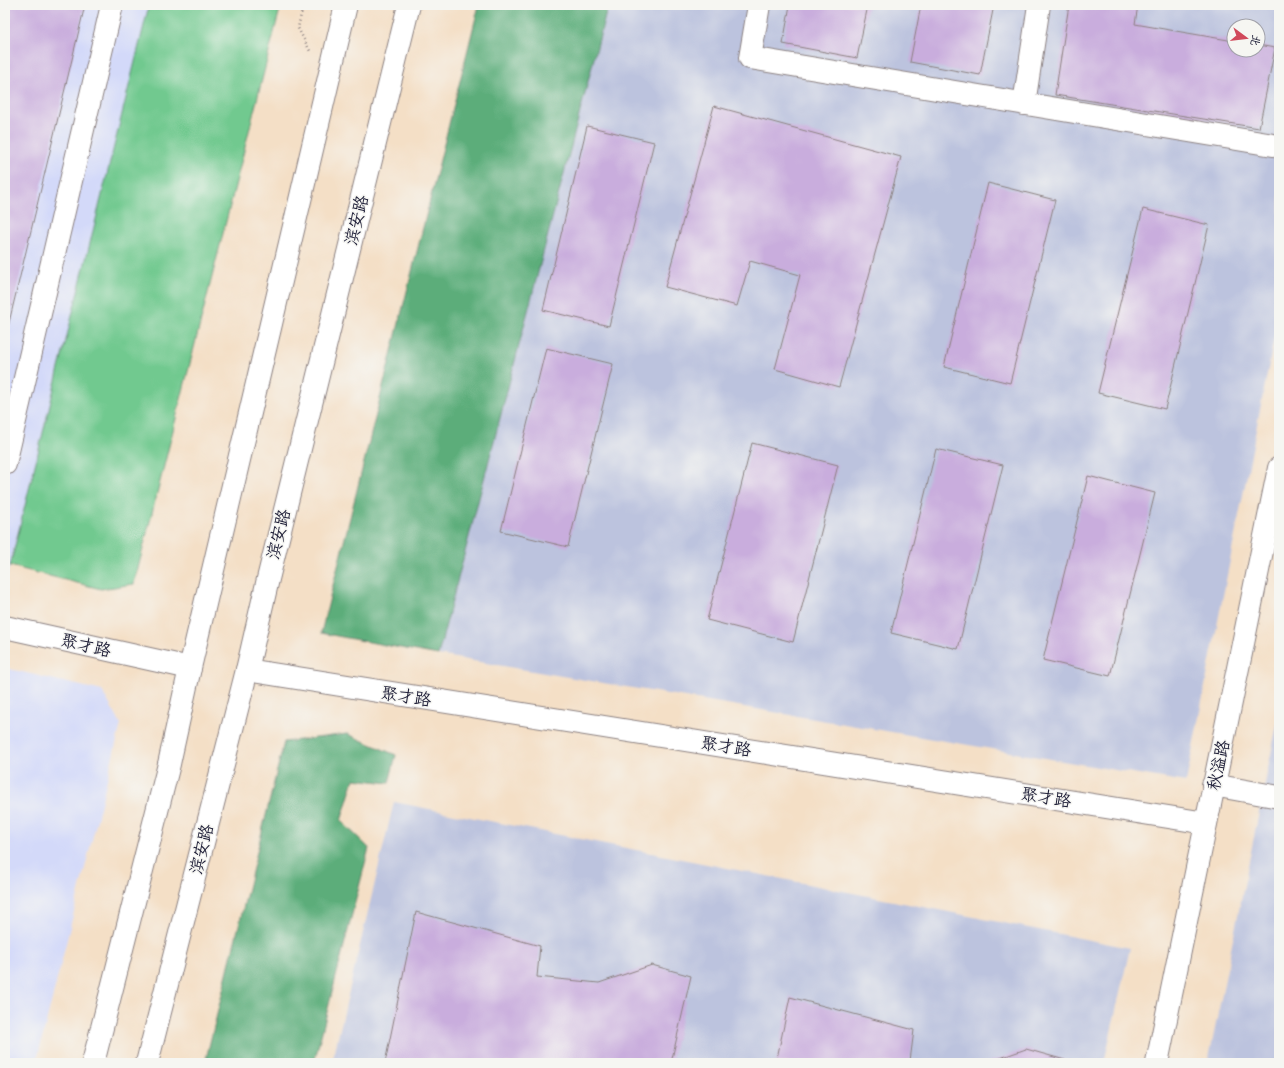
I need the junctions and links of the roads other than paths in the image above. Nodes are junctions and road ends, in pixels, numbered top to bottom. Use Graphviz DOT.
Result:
graph roads {
  1 [pos="112,5"];
  2 [pos="346,5"];
  3 [pos="409,5"];
  4 [pos="759,5"];
  5 [pos="1039,5"];
  6 [pos="1024,104"];
  7 [pos="1279,146"];
  8 [pos="5,464"];
  9 [pos="1279,468"];
  10 [pos="5,627"];
  11 [pos="190,668"];
  12 [pos="247,670"];
  13 [pos="1213,785"];
  14 [pos="1279,796"];
  15 [pos="1206,823"];
  16 [pos="93,1063"];
  17 [pos="146,1063"];
  18 [pos="1157,1063"];
  1 -- 8 [label="main road"];
  2 -- 11 [label="main road"];
  3 -- 12 [label="main road, 滨安路"];
  4 -- 6 [label="main road"];
  5 -- 6 [label="main road"];
  6 -- 7 [label="main road"];
  9 -- 13 [label="main road, 秋溢路"];
  10 -- 11 [label="main road, 聚才路"];
  11 -- 16 [label="main road"];
  12 -- 15 [label="main road, 聚才路"];
  12 -- 17 [label="main road, 滨安路"];
  13 -- 14 [label="main road"];
  13 -- 15 [label="main road, 秋溢路"];
  15 -- 18 [label="main road, 秋溢路"];
}
